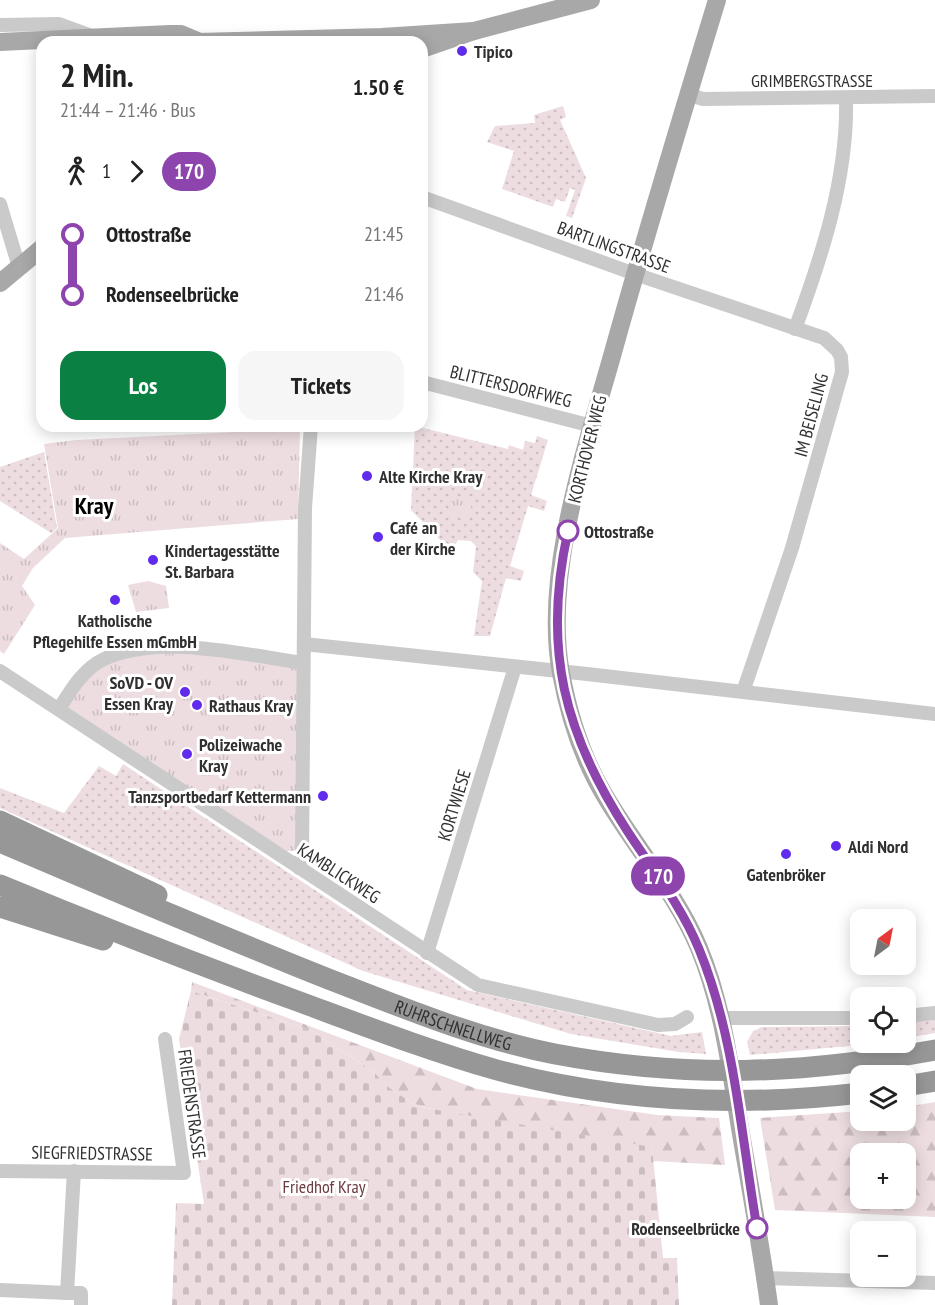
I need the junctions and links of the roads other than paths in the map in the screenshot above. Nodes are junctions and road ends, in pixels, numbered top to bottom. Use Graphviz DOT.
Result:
graph roads {
  1 [pos="591,0"];
  2 [pos="704,0"];
  3 [pos="717,0"];
  4 [pos="710,24"];
  5 [pos="0,25"];
  6 [pos="474,31"];
  7 [pos="92,36"];
  8 [pos="180,36"];
  9 [pos="405,36"];
  10 [pos="36,41"];
  11 [pos="0,44"];
  12 [pos="428,48"];
  13 [pos="36,50"];
  14 [pos="690,95"];
  15 [pos="935,96"];
  16 [pos="846,99"];
  17 [pos="428,199"];
  18 [pos="0,204"];
  19 [pos="36,253"];
  20 [pos="20,267"];
  21 [pos="635,274"];
  22 [pos="0,283"];
  23 [pos="795,328"];
  24 [pos="428,384"];
  25 [pos="592,426"];
  26 [pos="311,432"];
  27 [pos="304,644"];
  28 [pos="303,663"];
  29 [pos="514,668"];
  30 [pos="0,671"];
  31 [pos="561,672"];
  32 [pos="743,692"];
  33 [pos="58,709"];
  34 [pos="935,714"];
  35 [pos="0,821"];
  36 [pos="0,842"];
  37 [pos="299,868"];
  38 [pos="0,885"];
  39 [pos="0,907"];
  40 [pos="255,950"];
  41 [pos="162,952"];
  42 [pos="427,952"];
  43 [pos="935,1013"];
  44 [pos="916,1015"];
  45 [pos="687,1017"];
  46 [pos="850,1019"];
  47 [pos="723,1025"];
  48 [pos="165,1039"];
  49 [pos="935,1050"];
  50 [pos="935,1081"];
  51 [pos="916,1084"];
  52 [pos="850,1094"];
  53 [pos="0,1171"];
  54 [pos="74,1171"];
  55 [pos="184,1173"];
  56 [pos="765,1278"];
  57 [pos="935,1283"];
  58 [pos="0,1290"];
  59 [pos="67,1293"];
  60 [pos="81,1305"];
  61 [pos="769,1305"];
  1 -- 6 [label="main road"];
  2 -- 4 [label="main road"];
  3 -- 4 [label="main road, KORTHOVER WEG"];
  4 -- 14 [label="main road, KORTHOVER WEG"];
  5 -- 7 [label="street"];
  6 -- 9 [label="main road"];
  6 -- 12 [label="main road"];
  7 -- 8 [label="main road"];
  10 -- 11 [label="main road"];
  11 -- 13 [label="main road"];
  14 -- 16 [label="street, GRIMBERGSTRASSE"];
  14 -- 21 [label="main road, KORTHOVER WEG"];
  15 -- 16 [label="street, GRIMBERGSTRASSE"];
  16 -- 23 [label="street"];
  17 -- 21 [label="street, BARTLINGSTRASSE"];
  18 -- 20 [label="street"];
  19 -- 20 [label="main road"];
  20 -- 22 [label="main road"];
  21 -- 23 [label="street, BARTLINGSTRASSE"];
  21 -- 25 [label="main road, KORTHOVER WEG"];
  23 -- 32 [label="street, IM BEISELING"];
  24 -- 25 [label="street, BLITTERSDORFWEG"];
  25 -- 31 [label="main road, KORTHOVER WEG"];
  26 -- 27 [label="street"];
  27 -- 28 [label="street"];
  27 -- 29 [label="street"];
  28 -- 33 [label="street"];
  28 -- 37 [label="street"];
  29 -- 31 [label="street"];
  29 -- 42 [label="street, KORTWIESE"];
  30 -- 33 [label="street, KAMBLICKWEG"];
  31 -- 32 [label="street"];
  31 -- 47 [label="main road, KORTHOVER WEG"];
  32 -- 34 [label="street"];
  33 -- 37 [label="street, KAMBLICKWEG"];
  35 -- 40 [label="highway"];
  36 -- 40 [label="highway, RUHRSCHNELLWEG"];
  37 -- 42 [label="street, KAMBLICKWEG"];
  38 -- 41 [label="highway, RUHRSCHNELLWEG"];
  39 -- 41 [label="highway"];
  40 -- 49 [label="highway, RUHRSCHNELLWEG"];
  41 -- 52 [label="highway, RUHRSCHNELLWEG"];
  42 -- 45 [label="street, KAMBLICKWEG"];
  43 -- 44 [label="street"];
  46 -- 47 [label="street"];
  47 -- 56 [label="main road, KORTHOVER WEG"];
  48 -- 55 [label="street, FRIEDENSTRASSE"];
  50 -- 51 [label="highway"];
  53 -- 54 [label="street, SIEGFRIEDSTRASSE"];
  54 -- 55 [label="street, SIEGFRIEDSTRASSE"];
  54 -- 59 [label="street"];
  56 -- 57 [label="street"];
  56 -- 61 [label="main road, KORTHOVER WEG"];
  58 -- 59 [label="street"];
  59 -- 60 [label="street"];
}
